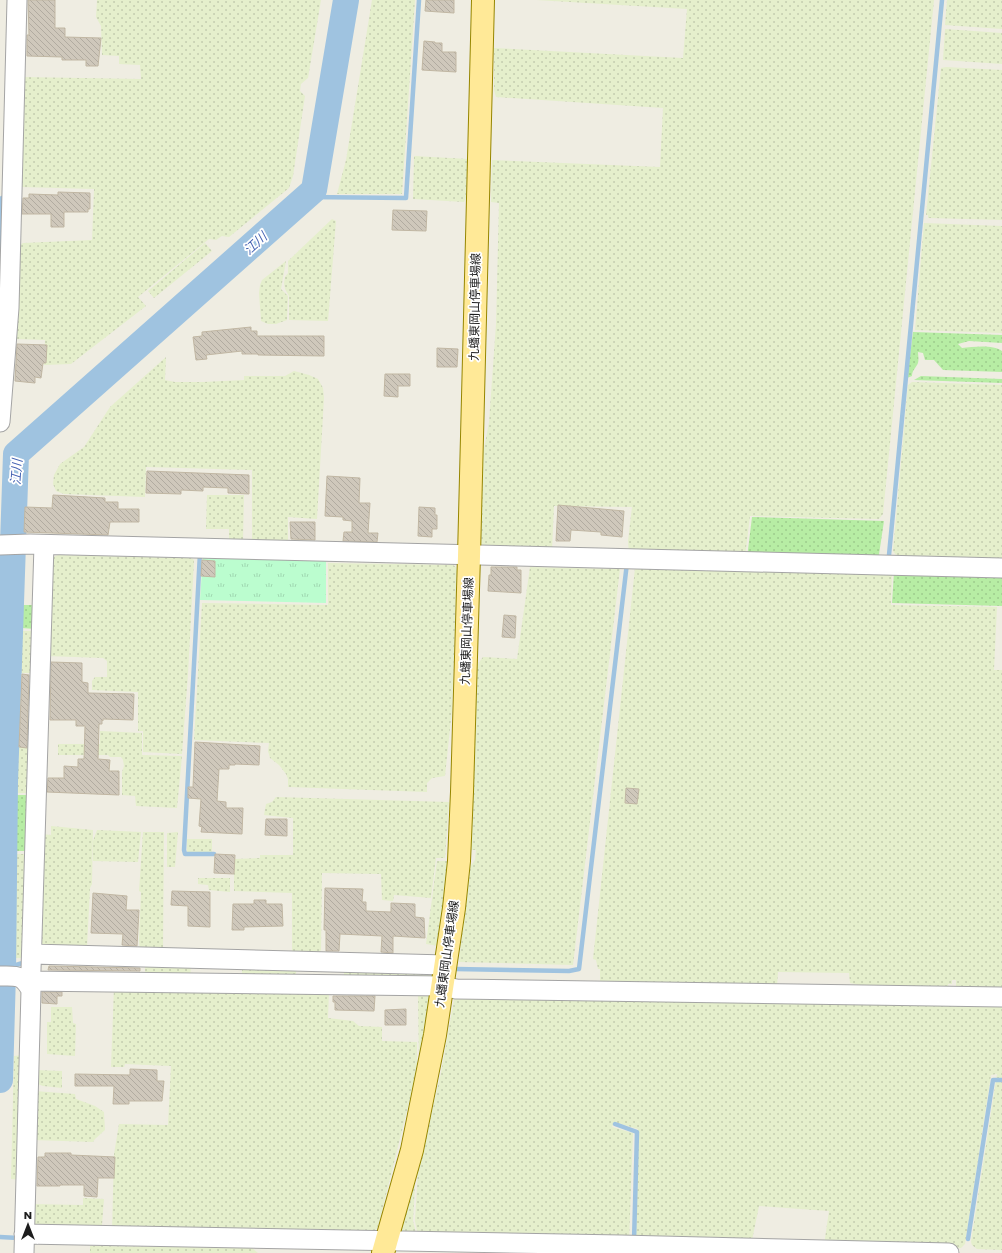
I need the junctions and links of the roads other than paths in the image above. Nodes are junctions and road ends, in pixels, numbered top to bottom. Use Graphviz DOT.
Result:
graph roads {
  1 [pos="17,0"];
  2 [pos="483,0"];
  3 [pos="7,175"];
  4 [pos="0,422"];
  5 [pos="0,545"];
  6 [pos="40,547"];
  7 [pos="469,556"];
  8 [pos="1002,568"];
  9 [pos="446,965"];
  10 [pos="23,969"];
  11 [pos="443,986"];
  12 [pos="1002,997"];
  13 [pos="24,1234"];
  14 [pos="385,1247"];
  15 [pos="620,1249"];
  16 [pos="24,1253"];
  17 [pos="949,1253"];
  1 -- 3 [label="street"];
  2 -- 7 [label="main road, 九蟠東岡山停車場線"];
  3 -- 4 [label="street"];
  5 -- 6 [label="street"];
  6 -- 7 [label="street"];
  6 -- 10 [label="street"];
  7 -- 8 [label="street"];
  7 -- 9 [label="main road, 九蟠東岡山停車場線"];
  9 -- 10 [label="street"];
  9 -- 11 [label="main road, 九蟠東岡山停車場線"];
  10 -- 11 [label="street"];
  10 -- 13 [label="street"];
  11 -- 12 [label="street"];
  11 -- 14 [label="main road, 九蟠東岡山停車場線"];
  13 -- 14 [label="street"];
  13 -- 16 [label="street"];
  14 -- 15 [label="street"];
  15 -- 17 [label="street"];
}
